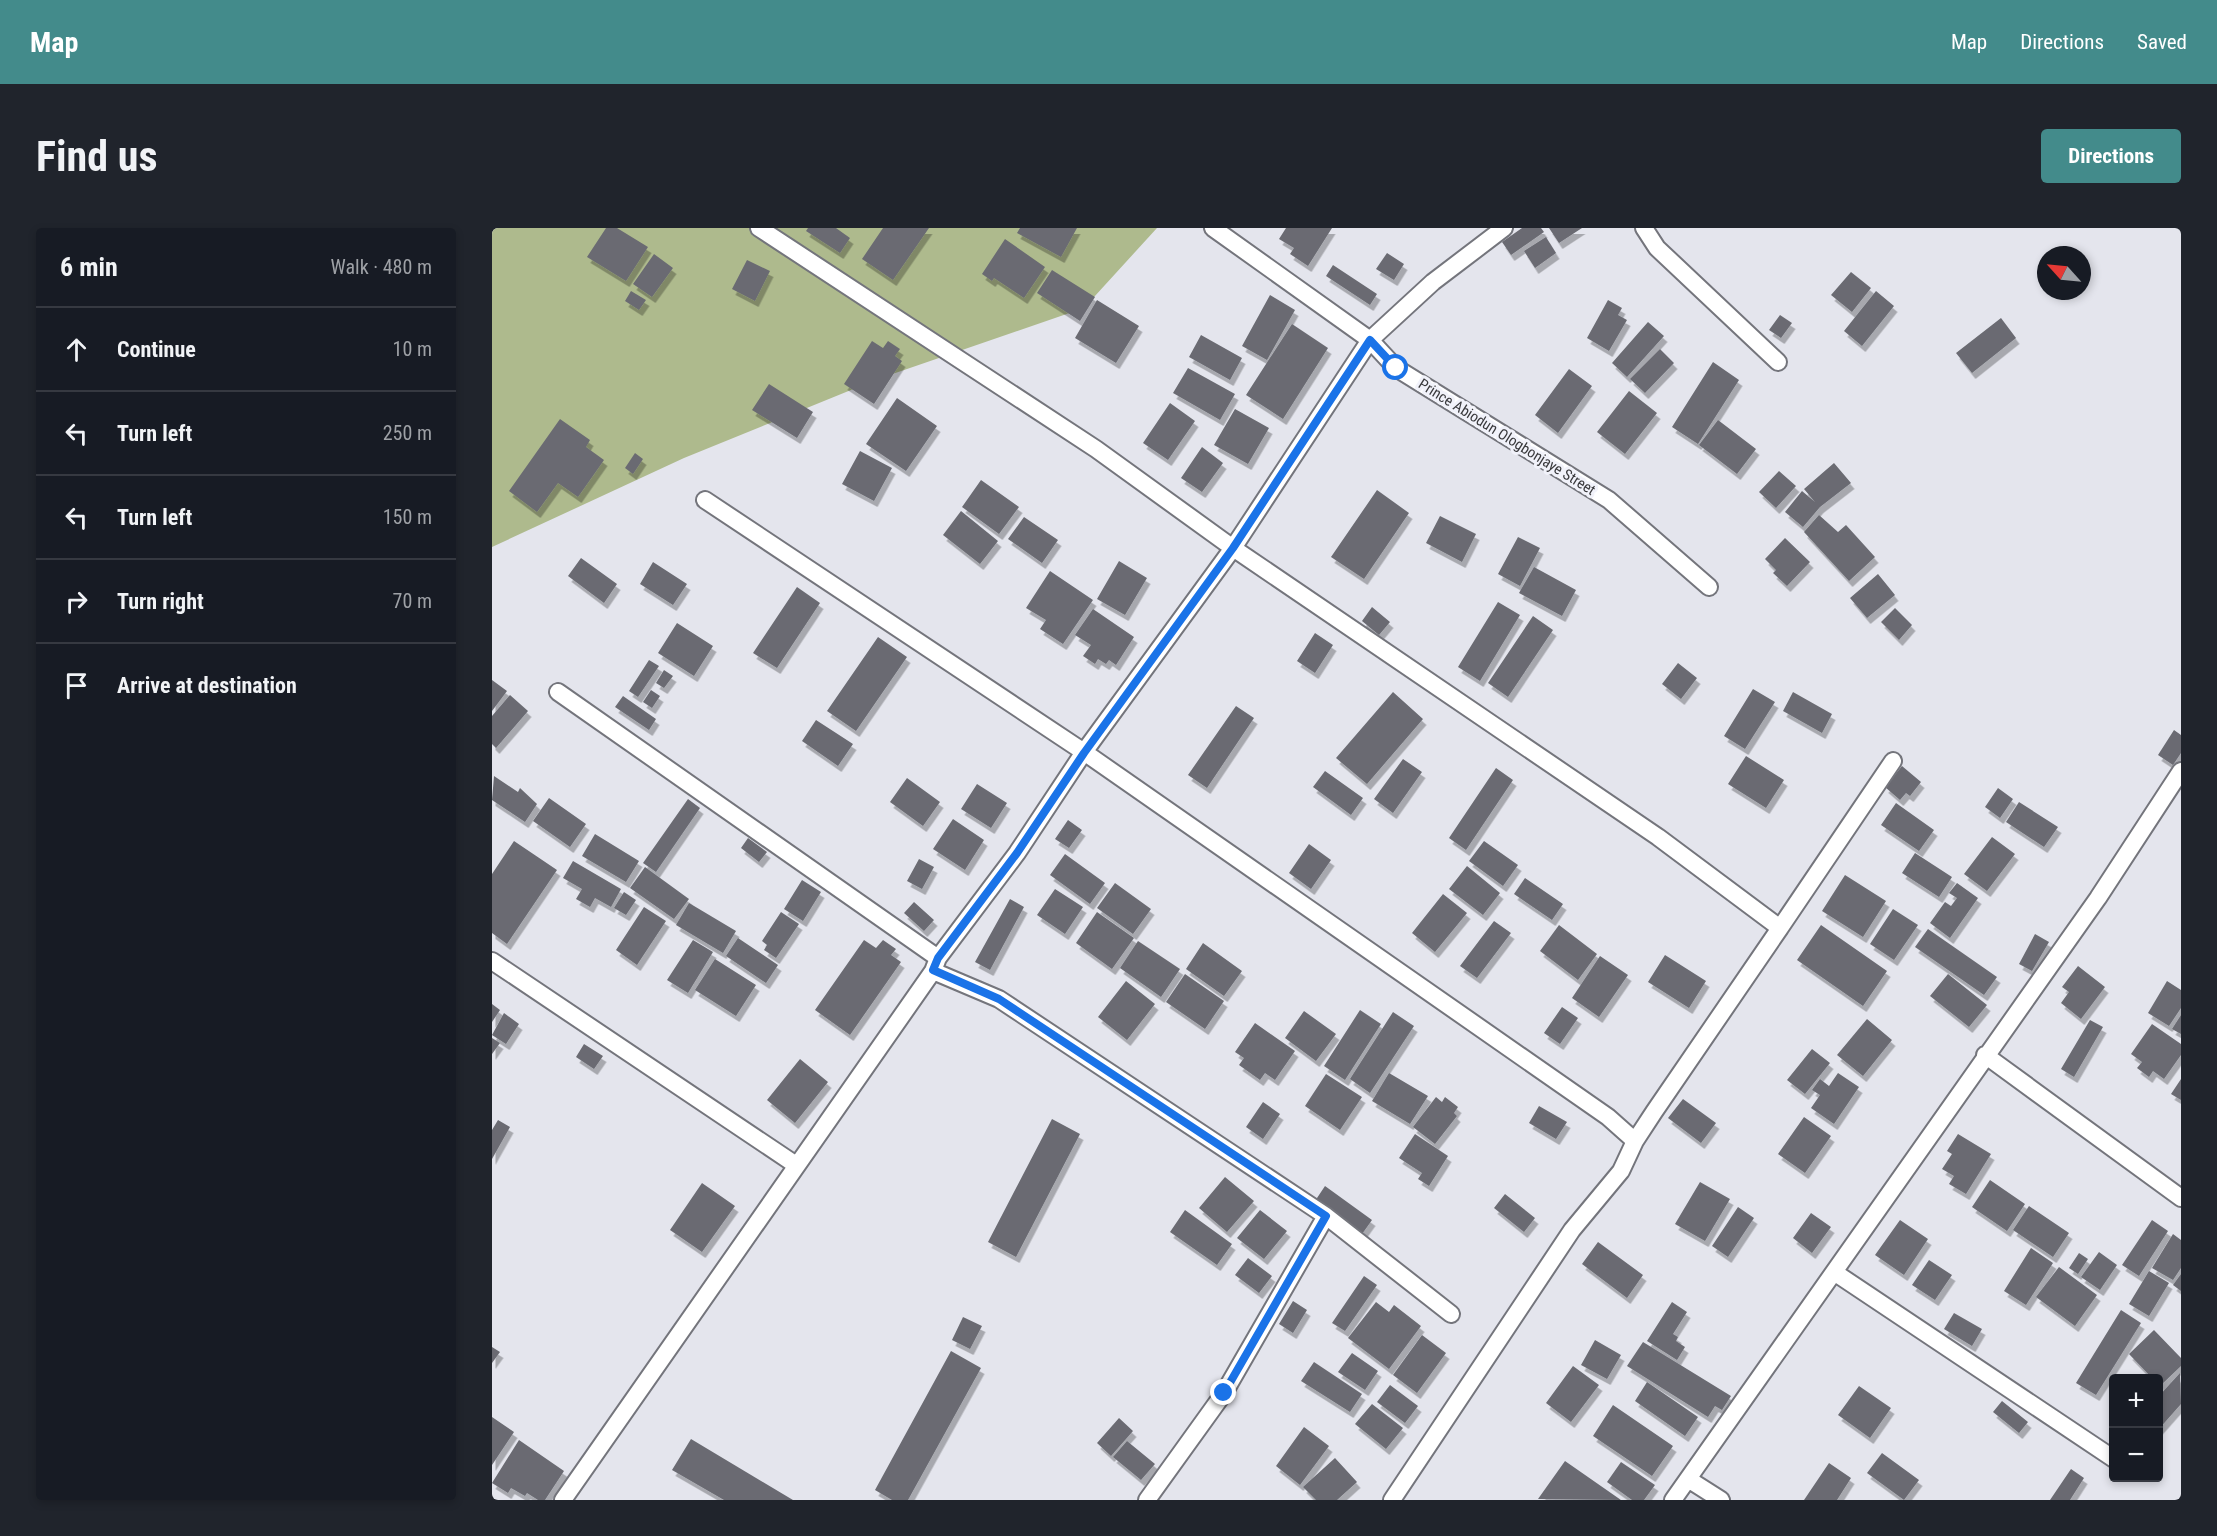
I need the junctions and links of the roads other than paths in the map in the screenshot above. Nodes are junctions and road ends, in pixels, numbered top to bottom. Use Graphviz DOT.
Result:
graph roads {
  1 [pos="759,228"];
  2 [pos="1213,228"];
  3 [pos="1644,228"];
  4 [pos="1495,231"];
  5 [pos="1370,340"];
  6 [pos="1778,362"];
  7 [pos="705,500"];
  8 [pos="1233,548"];
  9 [pos="1709,587"];
  10 [pos="558,692"];
  11 [pos="1084,753"];
  12 [pos="1893,761"];
  13 [pos="2181,771"];
  14 [pos="1780,928"];
  15 [pos="492,961"];
  16 [pos="936,964"];
  17 [pos="1985,1055"];
  18 [pos="1635,1141"];
  19 [pos="796,1165"];
  20 [pos="2181,1198"];
  21 [pos="1326,1216"];
  22 [pos="1834,1272"];
  23 [pos="1451,1314"];
  24 [pos="2109,1456"];
  25 [pos="1688,1479"];
  26 [pos="563,1500"];
  27 [pos="1147,1500"];
  28 [pos="1392,1500"];
  29 [pos="1673,1500"];
  30 [pos="1721,1500"];
  1 -- 8 [label="street"];
  2 -- 5 [label="street, Prince Abiodun Ologbonjaye Street"];
  3 -- 6 [label="street"];
  4 -- 5 [label="street"];
  5 -- 8 [label="street"];
  5 -- 9 [label="street, Prince Abiodun Ologbonjaye Street"];
  7 -- 11 [label="street"];
  8 -- 11 [label="street"];
  8 -- 14 [label="street"];
  10 -- 16 [label="street"];
  11 -- 16 [label="street"];
  11 -- 18 [label="street"];
  12 -- 14 [label="street"];
  13 -- 17 [label="street"];
  14 -- 18 [label="street"];
  15 -- 19 [label="street"];
  16 -- 19 [label="street"];
  16 -- 21 [label="street"];
  17 -- 20 [label="street"];
  17 -- 22 [label="street"];
  18 -- 28 [label="street"];
  19 -- 26 [label="street"];
  21 -- 23 [label="street"];
  21 -- 27 [label="street"];
  22 -- 24 [label="street"];
  22 -- 25 [label="street"];
  25 -- 29 [label="street"];
  25 -- 30 [label="street"];
}
